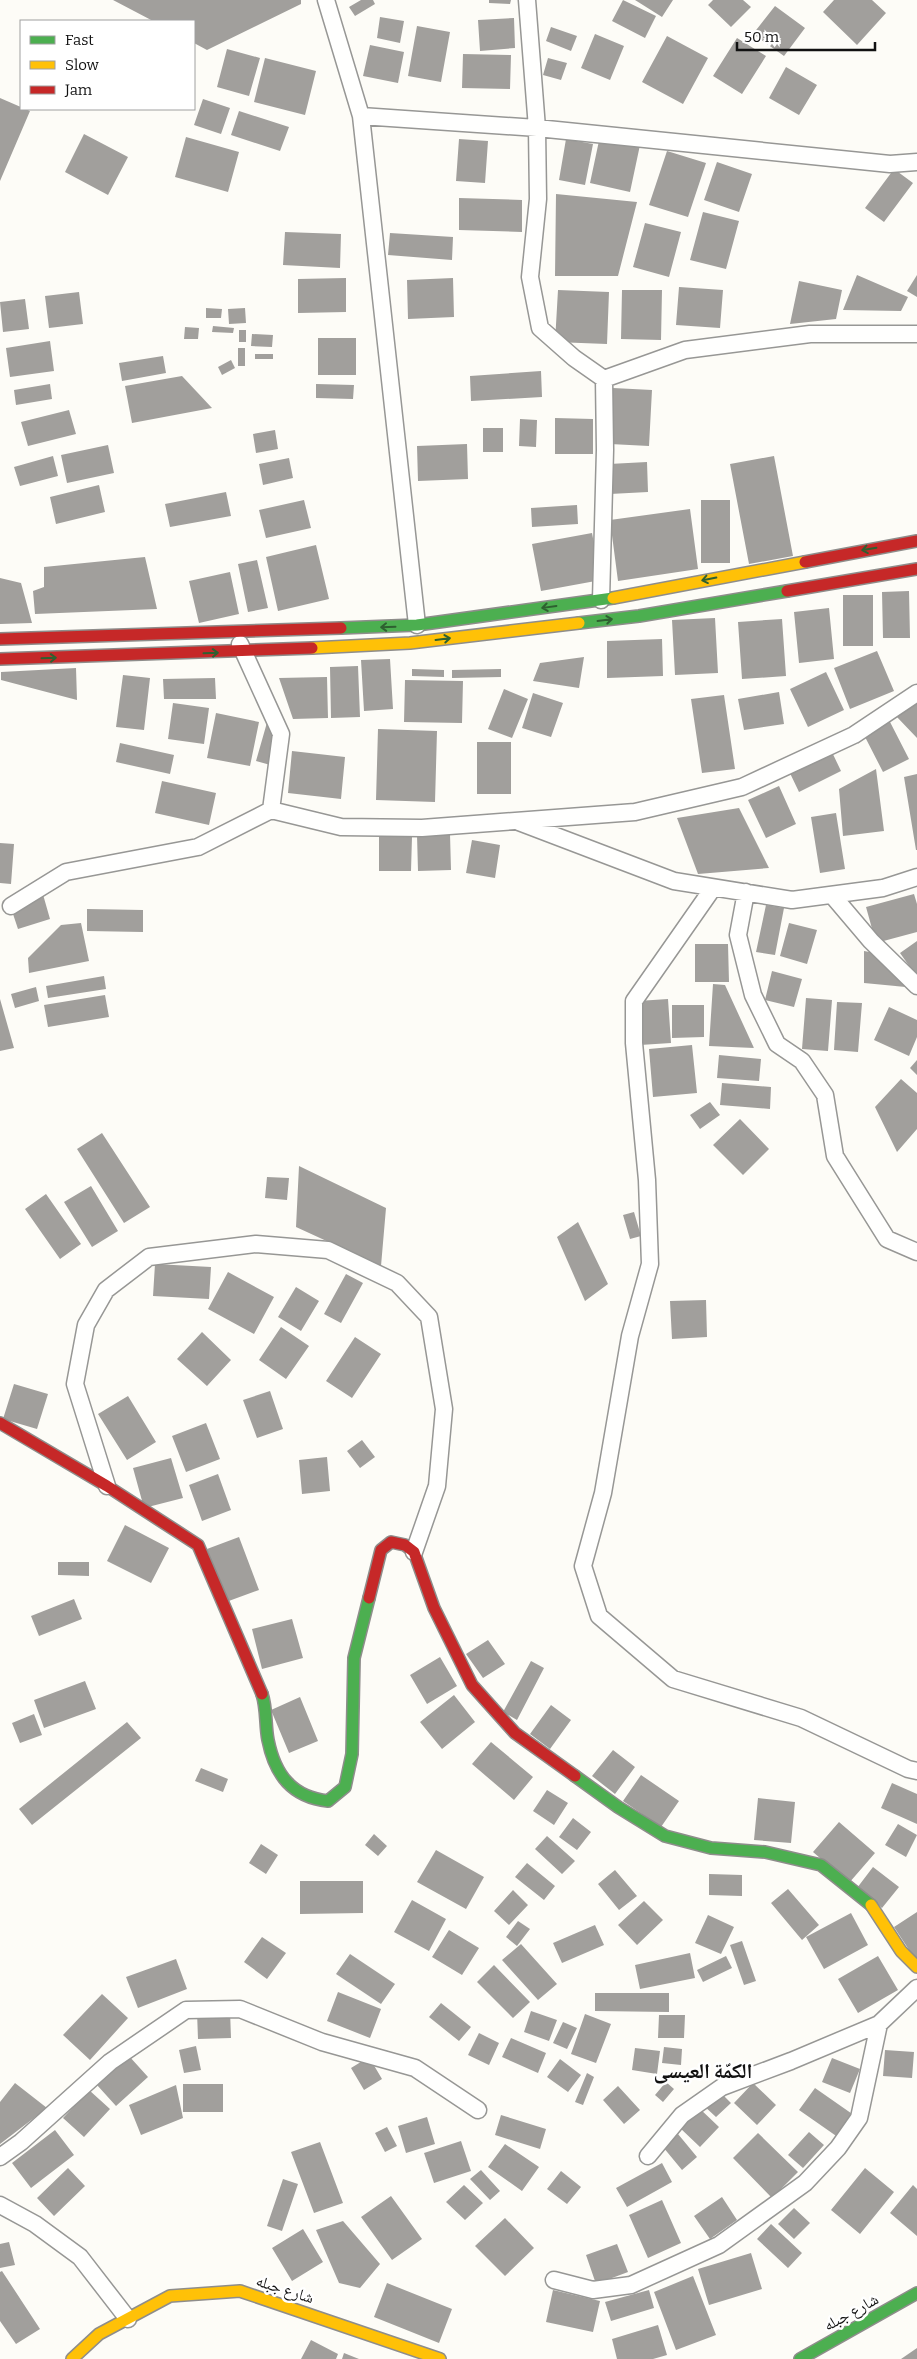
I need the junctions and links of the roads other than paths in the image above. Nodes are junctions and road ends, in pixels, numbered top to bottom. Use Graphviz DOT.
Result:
graph roads {
  1 [pos="326,0"];
  2 [pos="527,0"];
  3 [pos="361,116"];
  4 [pos="537,128"];
  5 [pos="917,162"];
  6 [pos="917,334"];
  7 [pos="604,379"];
  8 [pos="917,540"];
  9 [pos="917,569"];
  10 [pos="601,600"];
  11 [pos="417,626"];
  12 [pos="235,633"];
  13 [pos="0,639"];
  14 [pos="244,652"];
  15 [pos="0,659"];
  16 [pos="917,694"];
  17 [pos="271,810"];
  18 [pos="515,820"];
  19 [pos="917,877"];
  20 [pos="713,888"];
  21 [pos="746,892"];
  22 [pos="832,894"];
  23 [pos="11,906"];
  24 [pos="917,986"];
  25 [pos="917,1252"];
  26 [pos="0,1423"];
  27 [pos="107,1486"];
  28 [pos="414,1552"];
  29 [pos="917,1771"];
  30 [pos="917,1967"];
  31 [pos="917,1988"];
  32 [pos="879,2024"];
  33 [pos="478,2110"];
  34 [pos="648,2156"];
  35 [pos="0,2157"];
  36 [pos="0,2205"];
  37 [pos="554,2280"];
  38 [pos="917,2293"];
  39 [pos="128,2319"];
  40 [pos="72,2359"];
  41 [pos="440,2359"];
  42 [pos="800,2359"];
  1 -- 3 [label="street"];
  2 -- 4 [label="street"];
  3 -- 4 [label="street"];
  3 -- 11 [label="street"];
  4 -- 5 [label="street"];
  4 -- 7 [label="street"];
  6 -- 7 [label="street"];
  7 -- 10 [label="street"];
  8 -- 10 [label="street, one-way"];
  14 -- 9 [label="street, one-way"];
  10 -- 11 [label="street, one-way"];
  11 -- 12 [label="street, one-way"];
  12 -- 13 [label="street"];
  12 -- 14 [label="street"];
  15 -- 14 [label="street, one-way"];
  14 -- 17 [label="street"];
  16 -- 18 [label="street"];
  17 -- 18 [label="street"];
  17 -- 23 [label="street"];
  18 -- 20 [label="street"];
  19 -- 22 [label="street"];
  20 -- 21 [label="street"];
  20 -- 29 [label="street"];
  21 -- 22 [label="street"];
  21 -- 25 [label="street"];
  22 -- 24 [label="street"];
  26 -- 27 [label="street"];
  27 -- 28 [label="street"];
  27 -- 28 [label="street"];
  28 -- 30 [label="street"];
  31 -- 32 [label="street"];
  32 -- 34 [label="street"];
  32 -- 37 [label="street"];
  33 -- 35 [label="street"];
  36 -- 39 [label="street"];
  38 -- 42 [label="street, شارع جبله"];
  39 -- 40 [label="street, شارع جبله"];
  39 -- 41 [label="street, شارع جبله"];
}
